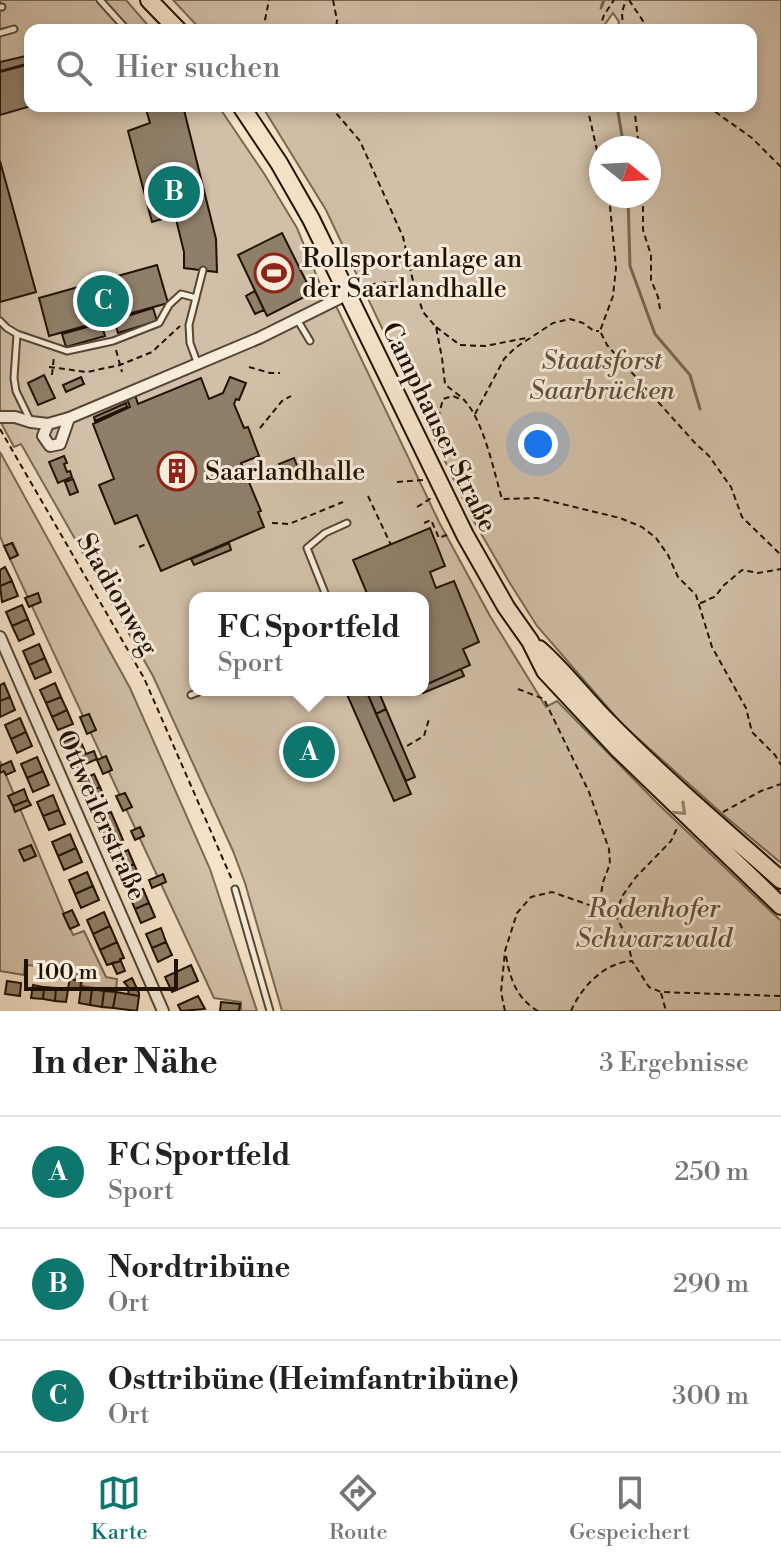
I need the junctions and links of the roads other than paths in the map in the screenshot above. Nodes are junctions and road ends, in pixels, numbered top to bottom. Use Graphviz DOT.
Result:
graph roads {
  1 [pos="100,0"];
  2 [pos="149,0"];
  3 [pos="122,24"];
  4 [pos="172,24"];
  5 [pos="14,29"];
  6 [pos="0,33"];
  7 [pos="245,112"];
  8 [pos="203,270"];
  9 [pos="354,290"];
  10 [pos="196,298"];
  11 [pos="298,320"];
  12 [pos="0,321"];
  13 [pos="17,334"];
  14 [pos="310,341"];
  15 [pos="198,364"];
  16 [pos="0,417"];
  17 [pos="69,418"];
  18 [pos="31,422"];
  19 [pos="48,424"];
  20 [pos="347,523"];
  21 [pos="325,592"];
  22 [pos="0,637"];
  23 [pos="530,641"];
  24 [pos="781,880"];
  25 [pos="235,889"];
  26 [pos="781,906"];
  27 [pos="163,1011"];
  28 [pos="270,1011"];
  1 -- 3 [label="lane"];
  2 -- 4 [label="main road"];
  5 -- 6 [label="lane"];
  7 -- 9 [label="main road, Camphauser Straße"];
  8 -- 10 [label="lane"];
  9 -- 11 [label="street"];
  9 -- 23 [label="main road, Camphauser Straße"];
  10 -- 13 [label="lane"];
  10 -- 15 [label="lane"];
  11 -- 14 [label="lane"];
  11 -- 15 [label="street"];
  12 -- 13 [label="lane"];
  13 -- 18 [label="lane"];
  15 -- 17 [label="street"];
  16 -- 18 [label="street"];
  17 -- 19 [label="street"];
  17 -- 19 [label="street"];
  18 -- 19 [label="street"];
  20 -- 21 [label="lane"];
  22 -- 27 [label="street, Ottweilerstraße"];
  23 -- 24 [label="main road, Camphauser Straße"];
  23 -- 26 [label="main road, Camphauser Straße, one-way"];
  25 -- 28 [label="lane"];
}
